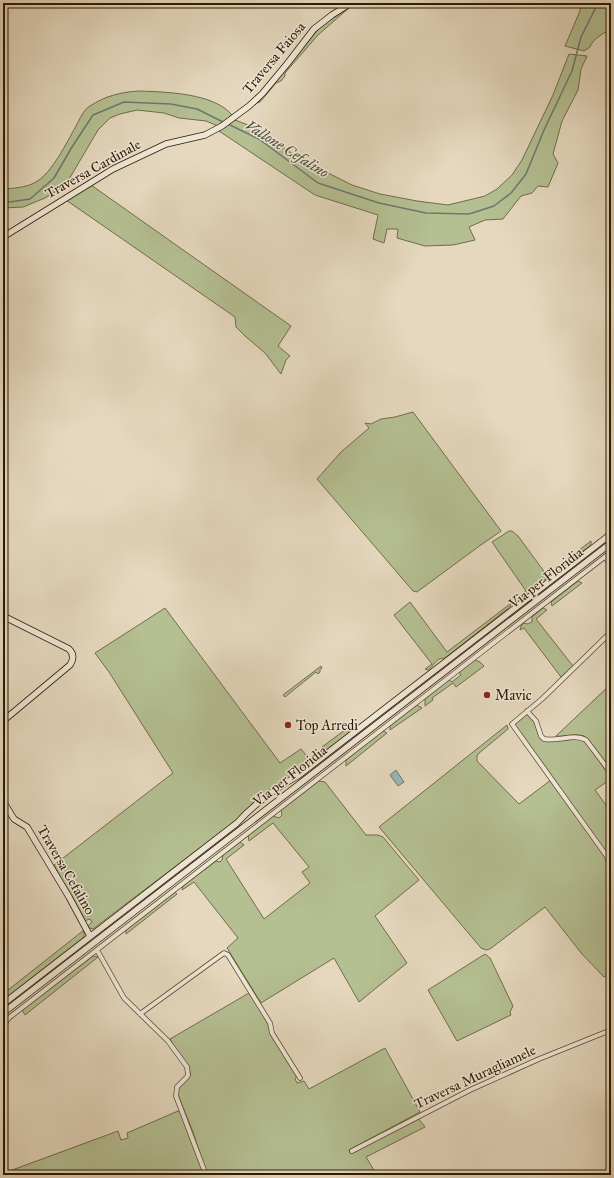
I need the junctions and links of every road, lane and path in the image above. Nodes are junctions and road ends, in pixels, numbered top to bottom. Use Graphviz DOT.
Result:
graph roads {
  1 [pos="351,3"];
  2 [pos="222,126"];
  3 [pos="3,237"];
  4 [pos="611,534"];
  5 [pos="611,543"];
  6 [pos="611,552"];
  7 [pos="605,557"];
  8 [pos="611,565"];
  9 [pos="3,616"];
  10 [pos="611,632"];
  11 [pos="527,711"];
  12 [pos="3,721"];
  13 [pos="611,773"];
  14 [pos="3,801"];
  15 [pos="611,867"];
  16 [pos="90,936"];
  17 [pos="96,950"];
  18 [pos="3,1004"];
  19 [pos="3,1013"];
  20 [pos="140,1014"];
  21 [pos="3,1025"];
  22 [pos="611,1030"];
  23 [pos="300,1078"];
  24 [pos="352,1151"];
  25 [pos="206,1175"];
  1 -- 2 [label="street, Traversa Faiosa"];
  2 -- 3 [label="street, Traversa Cardinale"];
  4 -- 16 [label="street"];
  5 -- 19 [label="street, Via per Floridia"];
  6 -- 7 [label="street"];
  7 -- 8 [label="street"];
  7 -- 17 [label="street"];
  9 -- 12 [label="street"];
  10 -- 11 [label="street"];
  11 -- 13 [label="street"];
  11 -- 15 [label="street"];
  14 -- 16 [label="street, Traversa Cefalino"];
  16 -- 18 [label="street"];
  17 -- 20 [label="street"];
  17 -- 21 [label="street"];
  20 -- 23 [label="street"];
  20 -- 25 [label="street"];
  22 -- 24 [label="street, Traversa Muragliamele"];
}
